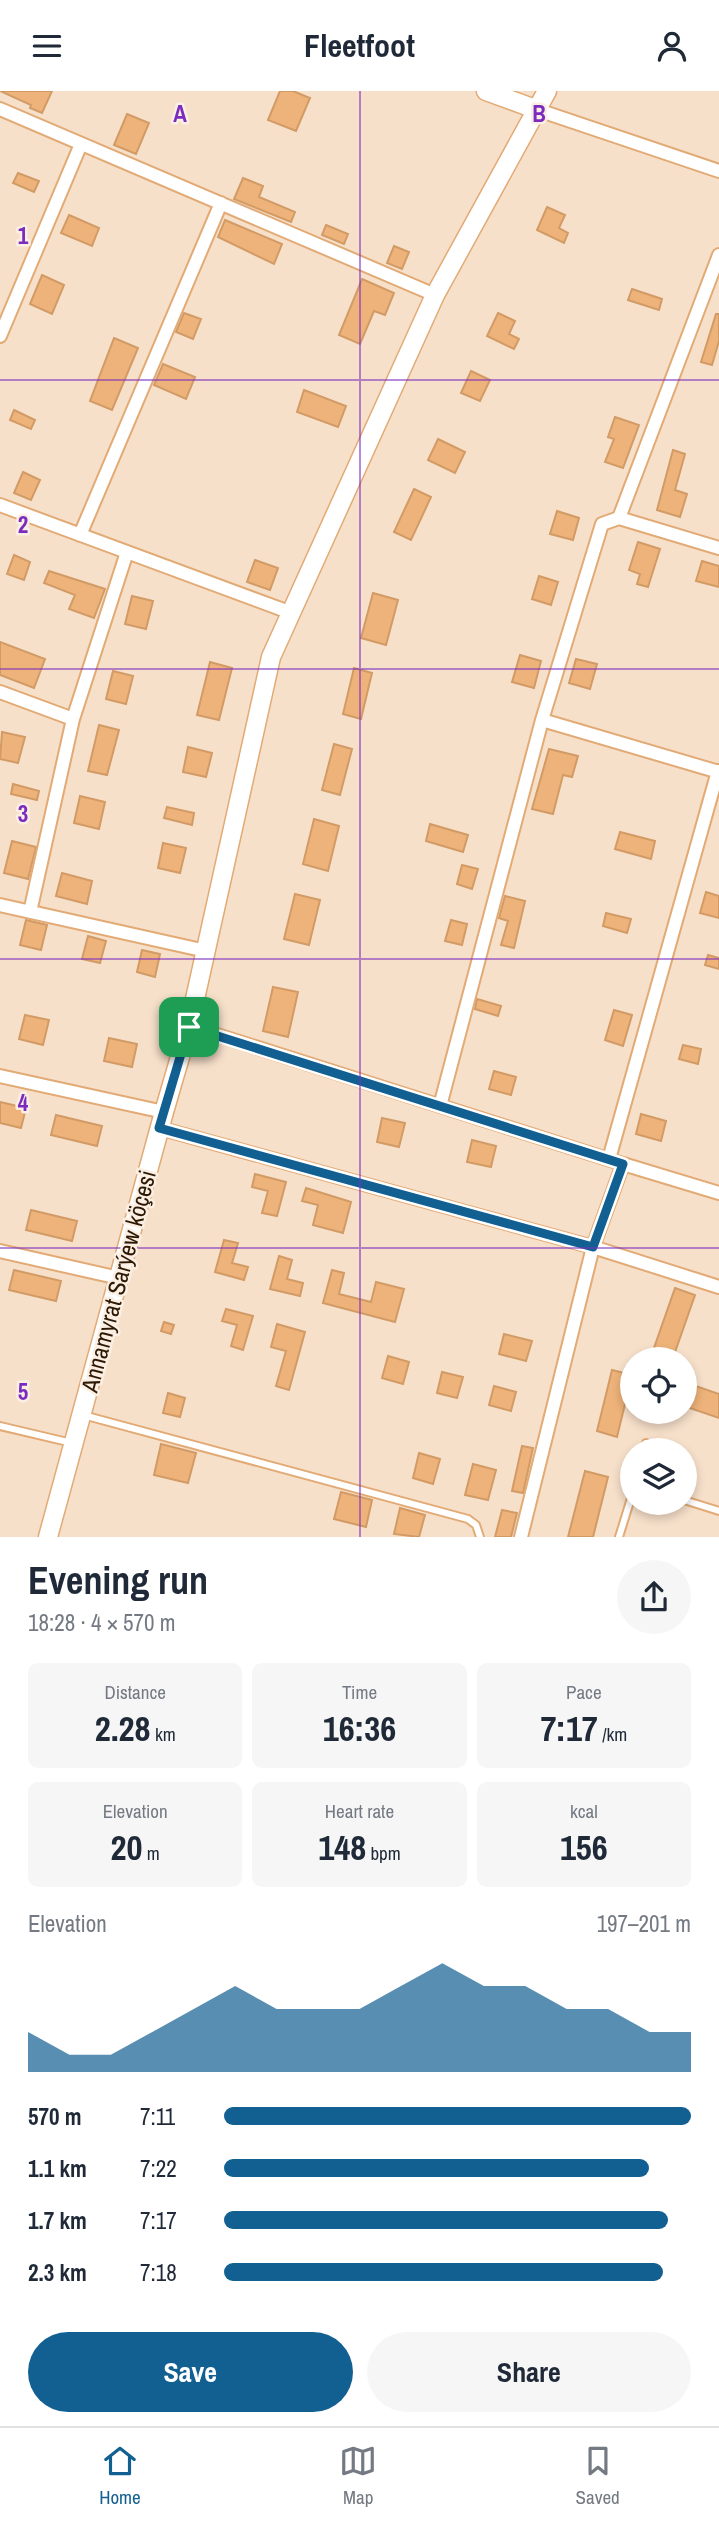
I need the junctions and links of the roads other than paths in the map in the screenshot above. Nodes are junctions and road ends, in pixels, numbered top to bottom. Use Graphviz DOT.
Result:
graph roads {
  1 [pos="486,91"];
  2 [pos="547,91"];
  3 [pos="0,109"];
  4 [pos="538,110"];
  5 [pos="81,144"];
  6 [pos="719,171"];
  7 [pos="221,203"];
  8 [pos="719,255"];
  9 [pos="435,295"];
  10 [pos="0,335"];
  11 [pos="0,505"];
  12 [pos="619,518"];
  13 [pos="80,535"];
  14 [pos="719,548"];
  15 [pos="128,552"];
  16 [pos="289,612"];
  17 [pos="0,692"];
  18 [pos="73,719"];
  19 [pos="542,720"];
  20 [pos="719,771"];
  21 [pos="0,905"];
  22 [pos="30,912"];
  23 [pos="206,951"];
  24 [pos="189,1027"];
  25 [pos="0,1076"];
  26 [pos="440,1106"];
  27 [pos="161,1120"];
  28 [pos="609,1159"];
  29 [pos="623,1164"];
  30 [pos="719,1192"];
  31 [pos="593,1247"];
  32 [pos="0,1251"];
  33 [pos="118,1278"];
  34 [pos="719,1287"];
  35 [pos="82,1415"];
  36 [pos="0,1426"];
  37 [pos="74,1444"];
  38 [pos="697,1504"];
  39 [pos="719,1511"];
  40 [pos="625,1515"];
  41 [pos="48,1537"];
  42 [pos="480,1537"];
  43 [pos="521,1537"];
  44 [pos="618,1537"];
  1 -- 4 [label="street"];
  2 -- 4 [label="street, Annamyrat Sarýew köçesi"];
  3 -- 5 [label="street"];
  4 -- 6 [label="street"];
  4 -- 9 [label="street, Annamyrat Sarýew köçesi"];
  5 -- 7 [label="street"];
  5 -- 10 [label="street"];
  7 -- 9 [label="street"];
  7 -- 13 [label="street"];
  8 -- 12 [label="street"];
  9 -- 16 [label="street, Annamyrat Sarýew köçesi"];
  11 -- 13 [label="street"];
  12 -- 14 [label="street"];
  12 -- 19 [label="street"];
  13 -- 15 [label="street"];
  15 -- 16 [label="street"];
  15 -- 18 [label="street"];
  16 -- 23 [label="street, Annamyrat Sarýew köçesi"];
  17 -- 18 [label="street"];
  18 -- 22 [label="street"];
  19 -- 20 [label="street"];
  19 -- 26 [label="street"];
  20 -- 28 [label="street"];
  21 -- 22 [label="street"];
  22 -- 23 [label="street"];
  23 -- 24 [label="street, Annamyrat Sarýew köçesi"];
  24 -- 26 [label="street"];
  24 -- 27 [label="street, Annamyrat Sarýew köçesi"];
  25 -- 27 [label="street"];
  26 -- 28 [label="street"];
  27 -- 31 [label="street"];
  27 -- 33 [label="street, Annamyrat Sarýew köçesi"];
  28 -- 29 [label="street"];
  29 -- 30 [label="street"];
  29 -- 31 [label="street"];
  31 -- 34 [label="street"];
  31 -- 43 [label="street"];
  32 -- 33 [label="street"];
  33 -- 35 [label="street, Annamyrat Sarýew köçesi"];
  35 -- 37 [label="street, Annamyrat Sarýew köçesi"];
  35 -- 42 [label="lane"];
  36 -- 37 [label="lane"];
  37 -- 41 [label="street, Annamyrat Sarýew köçesi"];
  38 -- 39 [label="lane"];
  40 -- 44 [label="lane"];
}
